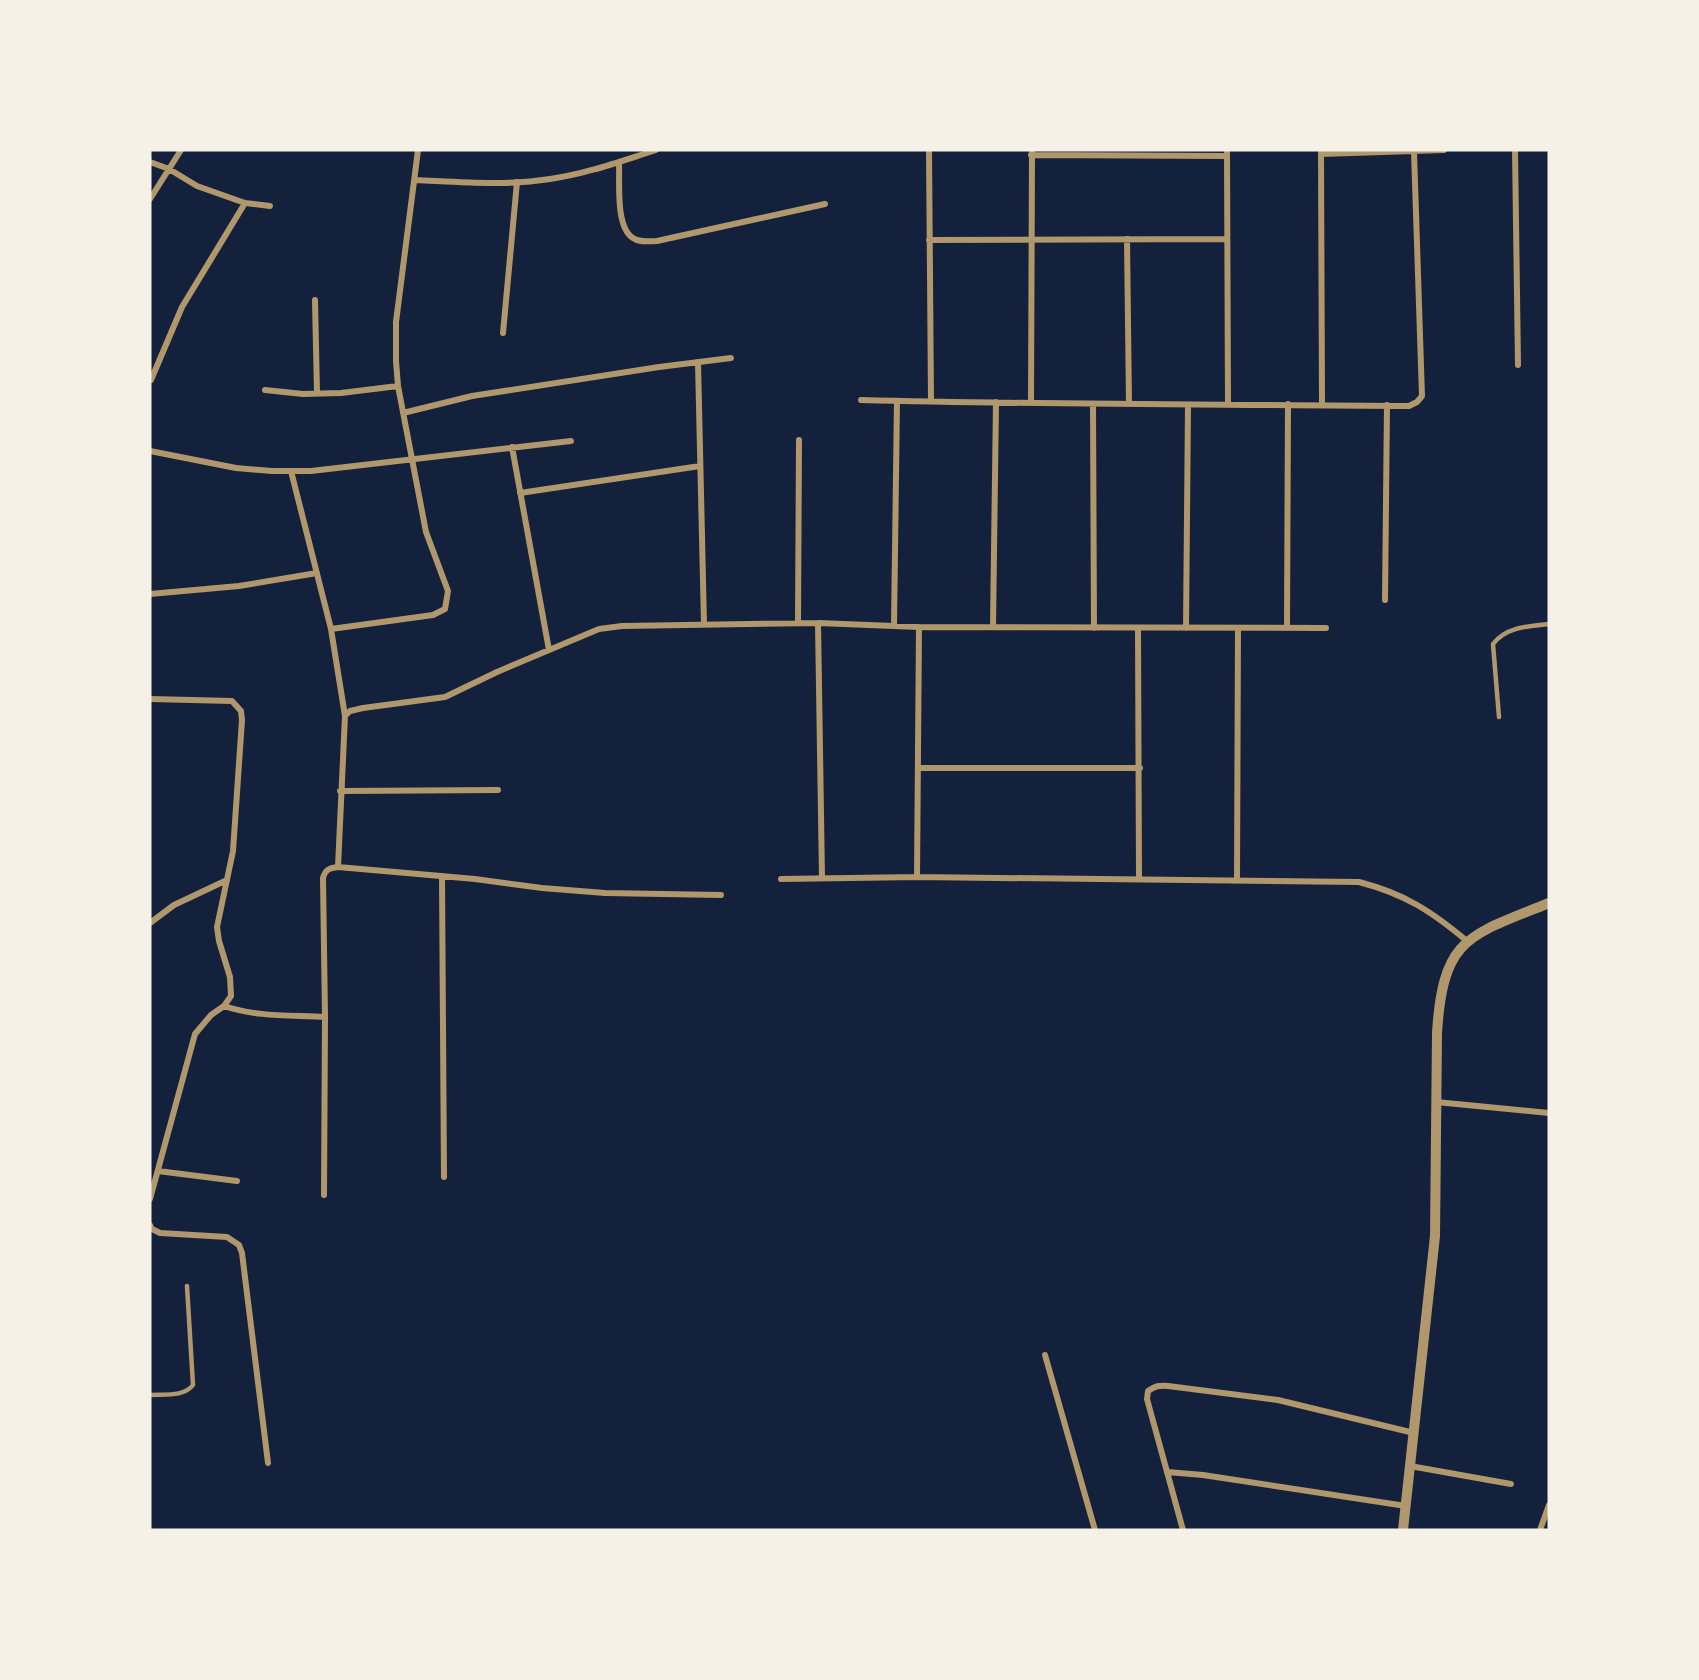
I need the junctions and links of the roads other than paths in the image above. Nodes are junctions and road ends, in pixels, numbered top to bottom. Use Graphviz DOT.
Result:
graph roads {
  1 [pos="181,150"];
  2 [pos="418,150"];
  3 [pos="656,150"];
  4 [pos="929,150"];
  5 [pos="1444,150"];
  6 [pos="1515,150"];
  7 [pos="1322,152"];
  8 [pos="1414,152"];
  9 [pos="1031,153"];
  10 [pos="1130,153"];
  11 [pos="1227,153"];
  12 [pos="150,162"];
  13 [pos="619,162"];
  14 [pos="169,169"];
  15 [pos="416,180"];
  16 [pos="517,182"];
  17 [pos="150,199"];
  18 [pos="245,203"];
  19 [pos="825,204"];
  20 [pos="270,206"];
  21 [pos="1031,239"];
  22 [pos="1127,239"];
  23 [pos="1227,239"];
  24 [pos="929,240"];
  25 [pos="315,300"];
  26 [pos="503,333"];
  27 [pos="731,358"];
  28 [pos="698,362"];
  29 [pos="1518,365"];
  30 [pos="151,380"];
  31 [pos="398,386"];
  32 [pos="265,390"];
  33 [pos="317,393"];
  34 [pos="861,400"];
  35 [pos="897,401"];
  36 [pos="932,401"];
  37 [pos="996,402"];
  38 [pos="1031,403"];
  39 [pos="1093,404"];
  40 [pos="1129,404"];
  41 [pos="1288,404"];
  42 [pos="1228,405"];
  43 [pos="1322,405"];
  44 [pos="1387,405"];
  45 [pos="1188,406"];
  46 [pos="403,413"];
  47 [pos="799,440"];
  48 [pos="570,441"];
  49 [pos="512,447"];
  50 [pos="150,451"];
  51 [pos="411,458"];
  52 [pos="700,466"];
  53 [pos="291,471"];
  54 [pos="520,493"];
  55 [pos="318,573"];
  56 [pos="150,594"];
  57 [pos="1385,600"];
  58 [pos="798,623"];
  59 [pos="818,623"];
  60 [pos="704,624"];
  61 [pos="1549,624"];
  62 [pos="894,626"];
  63 [pos="919,627"];
  64 [pos="993,627"];
  65 [pos="1094,628"];
  66 [pos="1138,628"];
  67 [pos="1186,628"];
  68 [pos="1238,628"];
  69 [pos="1287,628"];
  70 [pos="1326,628"];
  71 [pos="331,629"];
  72 [pos="549,650"];
  73 [pos="150,699"];
  74 [pos="345,716"];
  75 [pos="1499,717"];
  76 [pos="918,768"];
  77 [pos="1140,768"];
  78 [pos="498,790"];
  79 [pos="340,791"];
  80 [pos="338,867"];
  81 [pos="442,876"];
  82 [pos="917,877"];
  83 [pos="822,878"];
  84 [pos="781,879"];
  85 [pos="1139,879"];
  86 [pos="227,880"];
  87 [pos="1237,880"];
  88 [pos="721,896"];
  89 [pos="1549,903"];
  90 [pos="150,923"];
  91 [pos="1467,941"];
  92 [pos="224,1006"];
  93 [pos="325,1017"];
  94 [pos="1436,1102"];
  95 [pos="1549,1113"];
  96 [pos="158,1171"];
  97 [pos="444,1177"];
  98 [pos="237,1181"];
  99 [pos="324,1195"];
  100 [pos="150,1199"];
  101 [pos="150,1225"];
  102 [pos="187,1286"];
  103 [pos="1045,1355"];
  104 [pos="150,1395"];
  105 [pos="1414,1433"];
  106 [pos="268,1462"];
  107 [pos="1410,1466"];
  108 [pos="1167,1472"];
  109 [pos="1511,1484"];
  110 [pos="1549,1505"];
  111 [pos="1406,1506"];
  112 [pos="1095,1530"];
  113 [pos="1183,1530"];
  114 [pos="1403,1530"];
  115 [pos="1540,1530"];
  1 -- 14 [label="street"];
  2 -- 15 [label="street"];
  3 -- 13 [label="street"];
  4 -- 24 [label="street"];
  5 -- 8 [label="street"];
  6 -- 29 [label="street"];
  7 -- 8 [label="street"];
  7 -- 43 [label="street"];
  8 -- 44 [label="street"];
  9 -- 10 [label="street"];
  9 -- 21 [label="street"];
  10 -- 11 [label="street"];
  11 -- 23 [label="street"];
  12 -- 14 [label="street"];
  13 -- 16 [label="street"];
  13 -- 19 [label="street"];
  14 -- 17 [label="street"];
  14 -- 18 [label="street"];
  15 -- 16 [label="street"];
  15 -- 31 [label="street"];
  16 -- 26 [label="street"];
  18 -- 20 [label="street"];
  18 -- 30 [label="street"];
  21 -- 22 [label="street"];
  21 -- 24 [label="street"];
  21 -- 38 [label="street"];
  22 -- 23 [label="street"];
  22 -- 40 [label="street"];
  23 -- 42 [label="street"];
  24 -- 36 [label="street"];
  25 -- 33 [label="street"];
  27 -- 28 [label="street"];
  28 -- 46 [label="street"];
  28 -- 52 [label="street"];
  31 -- 33 [label="street"];
  31 -- 46 [label="street"];
  32 -- 33 [label="street"];
  34 -- 35 [label="street"];
  35 -- 36 [label="street"];
  35 -- 62 [label="street"];
  36 -- 37 [label="street"];
  37 -- 38 [label="street"];
  37 -- 64 [label="street"];
  38 -- 39 [label="street"];
  39 -- 40 [label="street"];
  39 -- 65 [label="street"];
  40 -- 45 [label="street"];
  41 -- 42 [label="street"];
  41 -- 43 [label="street"];
  41 -- 69 [label="street"];
  42 -- 45 [label="street"];
  43 -- 44 [label="street"];
  44 -- 57 [label="street"];
  45 -- 67 [label="street"];
  46 -- 51 [label="street"];
  47 -- 58 [label="street"];
  48 -- 49 [label="street"];
  49 -- 51 [label="street"];
  49 -- 54 [label="street"];
  50 -- 53 [label="street"];
  51 -- 53 [label="street"];
  51 -- 71 [label="street"];
  52 -- 54 [label="street"];
  52 -- 60 [label="street"];
  53 -- 55 [label="street"];
  54 -- 72 [label="street"];
  55 -- 56 [label="street"];
  55 -- 71 [label="street"];
  58 -- 59 [label="street"];
  58 -- 60 [label="street"];
  59 -- 62 [label="street"];
  59 -- 83 [label="street"];
  60 -- 72 [label="street"];
  61 -- 75 [label="lane"];
  62 -- 63 [label="street"];
  63 -- 64 [label="street"];
  63 -- 76 [label="street"];
  64 -- 65 [label="street"];
  65 -- 66 [label="street"];
  66 -- 67 [label="street"];
  66 -- 77 [label="street"];
  67 -- 68 [label="street"];
  68 -- 69 [label="street"];
  68 -- 87 [label="street"];
  69 -- 70 [label="street"];
  71 -- 74 [label="street"];
  72 -- 74 [label="street"];
  73 -- 86 [label="street"];
  74 -- 79 [label="street"];
  76 -- 77 [label="street"];
  76 -- 82 [label="street"];
  77 -- 85 [label="street"];
  78 -- 79 [label="street"];
  79 -- 80 [label="street"];
  80 -- 81 [label="street"];
  80 -- 93 [label="street"];
  81 -- 88 [label="street"];
  81 -- 97 [label="street"];
  82 -- 83 [label="street"];
  82 -- 85 [label="street"];
  83 -- 84 [label="street"];
  85 -- 87 [label="street"];
  86 -- 90 [label="street"];
  86 -- 92 [label="street"];
  87 -- 91 [label="street"];
  89 -- 91 [label="street"];
  91 -- 94 [label="street"];
  92 -- 93 [label="street"];
  92 -- 96 [label="street"];
  93 -- 99 [label="street"];
  94 -- 95 [label="street"];
  94 -- 105 [label="street"];
  96 -- 98 [label="street"];
  96 -- 100 [label="street"];
  101 -- 106 [label="street"];
  102 -- 104 [label="lane"];
  103 -- 112 [label="street"];
  105 -- 107 [label="street"];
  105 -- 108 [label="street"];
  107 -- 109 [label="street"];
  107 -- 111 [label="street"];
  108 -- 111 [label="street"];
  108 -- 113 [label="street"];
  110 -- 115 [label="street"];
  111 -- 114 [label="street"];
}
